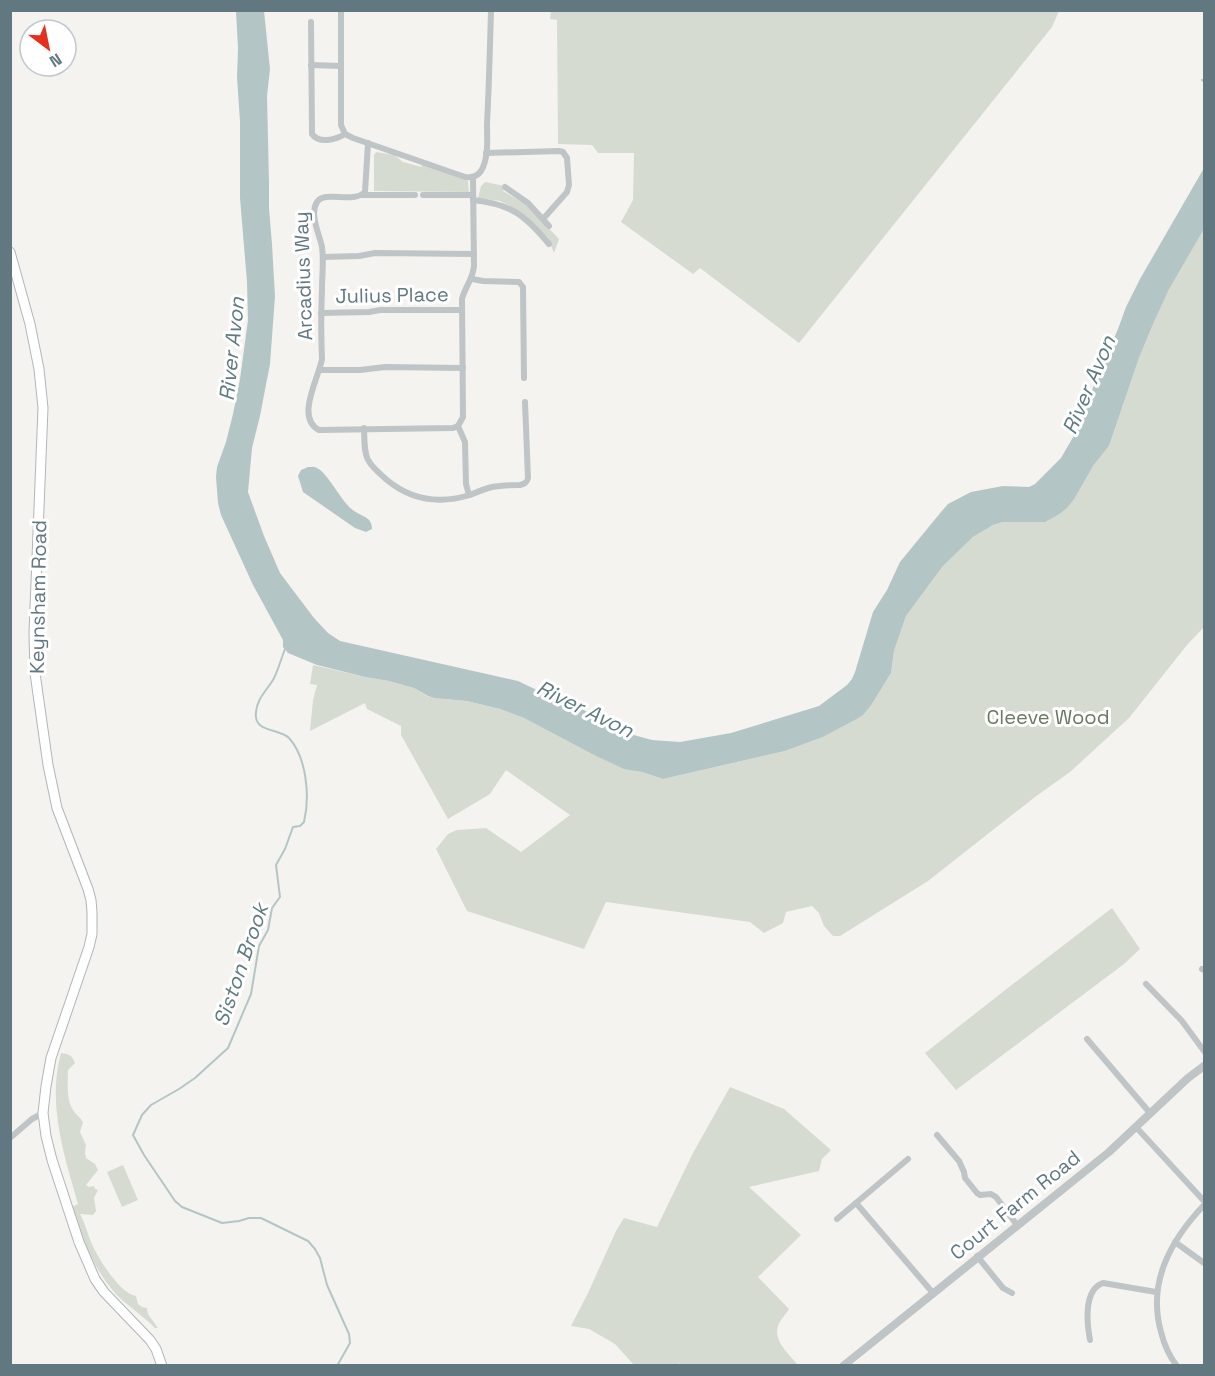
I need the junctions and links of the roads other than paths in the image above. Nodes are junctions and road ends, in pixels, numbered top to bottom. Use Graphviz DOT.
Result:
graph roads {
  1 [pos="341,10"];
  2 [pos="490,10"];
  3 [pos="311,22"];
  4 [pos="311,65"];
  5 [pos="341,66"];
  6 [pos="345,134"];
  7 [pos="368,143"];
  8 [pos="486,153"];
  9 [pos="473,178"];
  10 [pos="505,187"];
  11 [pos="362,195"];
  12 [pos="415,195"];
  13 [pos="423,195"];
  14 [pos="473,197"];
  15 [pos="543,219"];
  16 [pos="549,226"];
  17 [pos="549,244"];
  18 [pos="10,252"];
  19 [pos="474,254"];
  20 [pos="323,257"];
  21 [pos="472,279"];
  22 [pos="462,310"];
  23 [pos="321,313"];
  24 [pos="463,368"];
  25 [pos="320,370"];
  26 [pos="524,378"];
  27 [pos="525,402"];
  28 [pos="458,426"];
  29 [pos="364,428"];
  30 [pos="469,495"];
  31 [pos="1146,984"];
  32 [pos="1087,1039"];
  33 [pos="1204,1051"];
  34 [pos="1204,1066"];
  35 [pos="43,1113"];
  36 [pos="1150,1113"];
  37 [pos="1136,1126"];
  38 [pos="937,1135"];
  39 [pos="10,1138"];
  40 [pos="908,1159"];
  41 [pos="856,1203"];
  42 [pos="1204,1203"];
  43 [pos="837,1219"];
  44 [pos="1017,1225"];
  45 [pos="1175,1242"];
  46 [pos="977,1256"];
  47 [pos="1204,1263"];
  48 [pos="1003,1288"];
  49 [pos="1156,1292"];
  50 [pos="933,1293"];
  51 [pos="1012,1293"];
  52 [pos="999,1296"];
  53 [pos="1090,1340"];
  54 [pos="162,1365"];
  55 [pos="843,1365"];
  56 [pos="1177,1365"];
  1 -- 5 [label="street"];
  2 -- 8 [label="street"];
  3 -- 4 [label="street"];
  4 -- 5 [label="street"];
  4 -- 6 [label="street"];
  5 -- 6 [label="street"];
  6 -- 7 [label="street"];
  7 -- 9 [label="street"];
  7 -- 11 [label="street"];
  8 -- 9 [label="street"];
  8 -- 15 [label="street"];
  9 -- 14 [label="street"];
  10 -- 15 [label="street"];
  11 -- 12 [label="street, Arcadius Way"];
  11 -- 20 [label="street, Arcadius Way"];
  13 -- 14 [label="street"];
  14 -- 17 [label="street"];
  14 -- 19 [label="street"];
  15 -- 16 [label="street"];
  18 -- 35 [label="main road, Keynsham Road"];
  19 -- 20 [label="street"];
  19 -- 21 [label="street"];
  20 -- 23 [label="street, Arcadius Way"];
  21 -- 22 [label="street"];
  21 -- 26 [label="street"];
  22 -- 23 [label="street, Julius Place"];
  22 -- 24 [label="street"];
  23 -- 25 [label="street, Arcadius Way"];
  24 -- 25 [label="street"];
  24 -- 28 [label="street"];
  25 -- 29 [label="street, Arcadius Way"];
  27 -- 30 [label="street"];
  28 -- 29 [label="street, Arcadius Way"];
  28 -- 30 [label="street"];
  29 -- 30 [label="street"];
  31 -- 33 [label="street"];
  32 -- 36 [label="street"];
  34 -- 36 [label="street, Court Farm Road"];
  35 -- 39 [label="street"];
  35 -- 54 [label="main road, Keynsham Road"];
  36 -- 37 [label="street, Court Farm Road"];
  37 -- 42 [label="street"];
  37 -- 44 [label="street, Court Farm Road"];
  38 -- 44 [label="street"];
  40 -- 41 [label="street"];
  41 -- 43 [label="street"];
  41 -- 50 [label="street"];
  42 -- 45 [label="street"];
  44 -- 46 [label="street, Court Farm Road"];
  45 -- 47 [label="street"];
  45 -- 49 [label="street"];
  46 -- 48 [label="street"];
  46 -- 50 [label="street, Court Farm Road"];
  48 -- 51 [label="street"];
  48 -- 52 [label="street"];
  49 -- 53 [label="street"];
  49 -- 56 [label="street"];
  50 -- 55 [label="street, Court Farm Road"];
}
